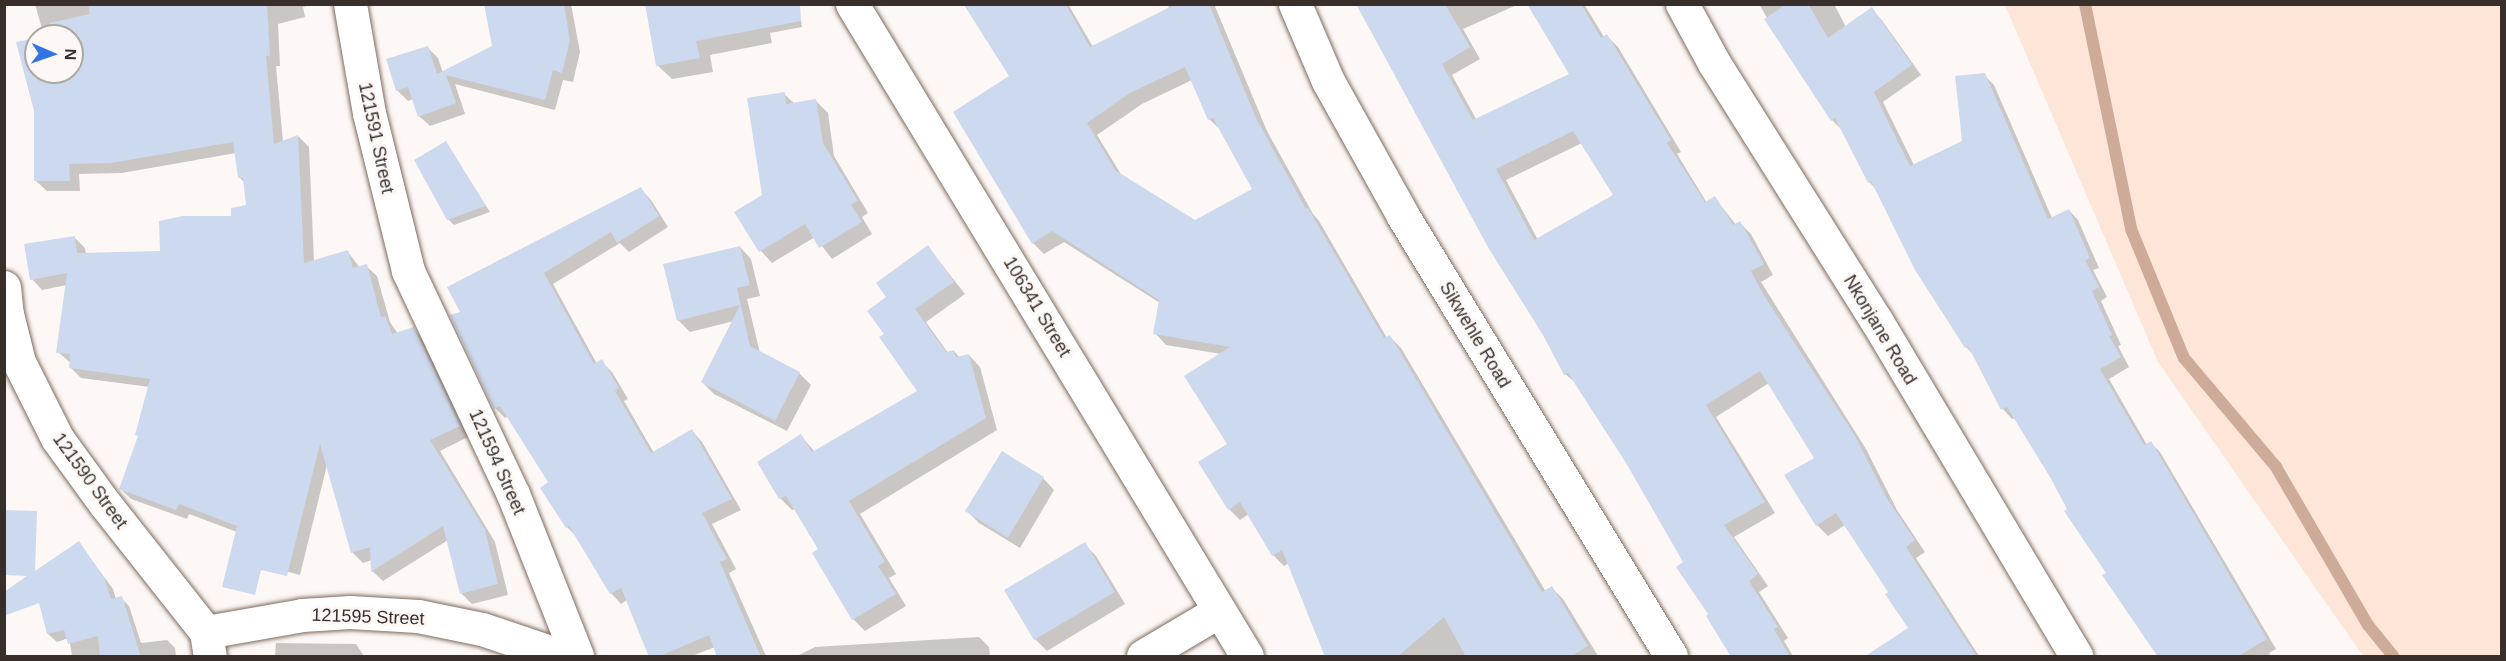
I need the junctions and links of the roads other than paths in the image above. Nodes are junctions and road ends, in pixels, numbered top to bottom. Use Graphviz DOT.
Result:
graph roads {
  1 [pos="350,4"];
  2 [pos="852,4"];
  3 [pos="1296,4"];
  4 [pos="1682,4"];
  5 [pos="408,271"];
  6 [pos="4,287"];
  7 [pos="1219,611"];
  8 [pos="208,644"];
  9 [pos="562,657"];
  10 [pos="577,657"];
  11 [pos="1143,657"];
  12 [pos="1247,657"];
  13 [pos="1671,657"];
  14 [pos="2076,657"];
  1 -- 5 [label="street, 121591 Street"];
  2 -- 7 [label="street, 106341 Street"];
  3 -- 13 [label="street, Sikwehle Road"];
  4 -- 14 [label="street, Nkonjane Road"];
  5 -- 10 [label="street, 121594 Street"];
  6 -- 8 [label="street, 121590 Street"];
  7 -- 11 [label="street"];
  7 -- 12 [label="street, 106341 Street"];
  8 -- 9 [label="street, 121595 Street"];
}
